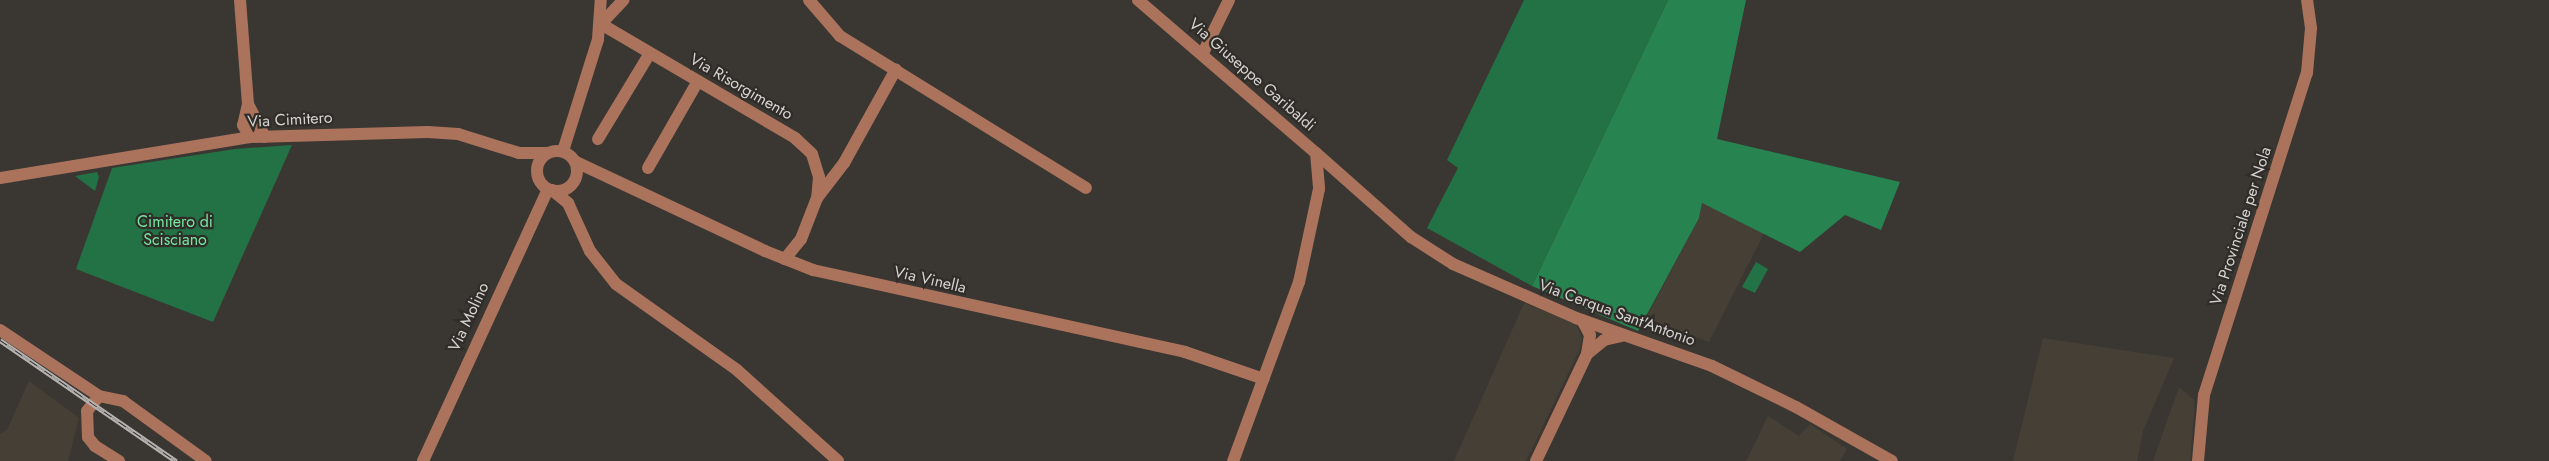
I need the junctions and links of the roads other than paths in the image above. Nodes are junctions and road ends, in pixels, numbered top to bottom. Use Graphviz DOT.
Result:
graph roads {
  1 [pos="240,0"];
  2 [pos="601,0"];
  3 [pos="623,0"];
  4 [pos="809,0"];
  5 [pos="1138,0"];
  6 [pos="1229,0"];
  7 [pos="2307,0"];
  8 [pos="601,24"];
  9 [pos="650,53"];
  10 [pos="1203,53"];
  11 [pos="896,69"];
  12 [pos="698,81"];
  13 [pos="246,110"];
  14 [pos="250,137"];
  15 [pos="265,137"];
  16 [pos="598,139"];
  17 [pos="219,143"];
  18 [pos="510,151"];
  19 [pos="563,151"];
  20 [pos="548,153"];
  21 [pos="1316,153"];
  22 [pos="576,162"];
  23 [pos="648,168"];
  24 [pos="538,176"];
  25 [pos="601,176"];
  26 [pos="0,178"];
  27 [pos="571,186"];
  28 [pos="1086,188"];
  29 [pos="550,189"];
  30 [pos="817,198"];
  31 [pos="581,231"];
  32 [pos="801,238"];
  33 [pos="785,260"];
  34 [pos="803,266"];
  35 [pos="1582,321"];
  36 [pos="0,330"];
  37 [pos="1604,334"];
  38 [pos="1590,335"];
  39 [pos="1587,354"];
  40 [pos="1264,379"];
  41 [pos="99,396"];
  42 [pos="119,461"];
  43 [pos="206,461"];
  44 [pos="423,461"];
  45 [pos="838,461"];
  46 [pos="1233,461"];
  47 [pos="1536,461"];
  48 [pos="1892,461"];
  49 [pos="2198,461"];
  1 -- 13 [label="street"];
  2 -- 8 [label="street"];
  3 -- 8 [label="street"];
  4 -- 11 [label="street"];
  5 -- 10 [label="street, Via Giuseppe Garibaldi"];
  6 -- 10 [label="street"];
  7 -- 49 [label="street, Via Provinciale per Nola"];
  8 -- 9 [label="street, Via Risorgimento"];
  8 -- 19 [label="street"];
  9 -- 12 [label="street, Via Risorgimento"];
  9 -- 16 [label="street"];
  10 -- 21 [label="street, Via Giuseppe Garibaldi"];
  11 -- 28 [label="street"];
  11 -- 30 [label="street"];
  12 -- 23 [label="street"];
  12 -- 30 [label="street, Via Risorgimento"];
  13 -- 14 [label="street"];
  13 -- 15 [label="street"];
  13 -- 17 [label="street"];
  14 -- 15 [label="street, Via Cimitero"];
  14 -- 17 [label="street, Via Cimitero"];
  15 -- 18 [label="street, Via Cimitero"];
  17 -- 26 [label="street, Via Cimitero"];
  18 -- 20 [label="street"];
  18 -- 24 [label="street"];
  19 -- 20 [label="street"];
  19 -- 22 [label="street"];
  20 -- 24 [label="street"];
  21 -- 35 [label="street, Via Cerqua Sant'Antonio"];
  21 -- 40 [label="street, Via Giuseppe Garibaldi"];
  22 -- 25 [label="street, Via Vinella"];
  22 -- 27 [label="street"];
  24 -- 29 [label="street"];
  25 -- 27 [label="street"];
  25 -- 33 [label="street, Via Vinella"];
  27 -- 29 [label="street"];
  27 -- 31 [label="street"];
  29 -- 31 [label="street"];
  29 -- 44 [label="street, Via Molino"];
  30 -- 32 [label="street, Via Risorgimento"];
  31 -- 45 [label="street"];
  32 -- 33 [label="street"];
  32 -- 34 [label="street"];
  33 -- 34 [label="street, Via Vinella"];
  34 -- 40 [label="street, Via Vinella"];
  35 -- 37 [label="street, Via Cerqua Sant'Antonio"];
  35 -- 38 [label="street"];
  36 -- 41 [label="street"];
  37 -- 38 [label="street"];
  37 -- 39 [label="street"];
  37 -- 48 [label="street, Via Cerqua Sant'Antonio"];
  38 -- 39 [label="street"];
  39 -- 47 [label="street"];
  40 -- 46 [label="street, Via Giuseppe Garibaldi"];
  41 -- 42 [label="street"];
  41 -- 43 [label="street"];
}
